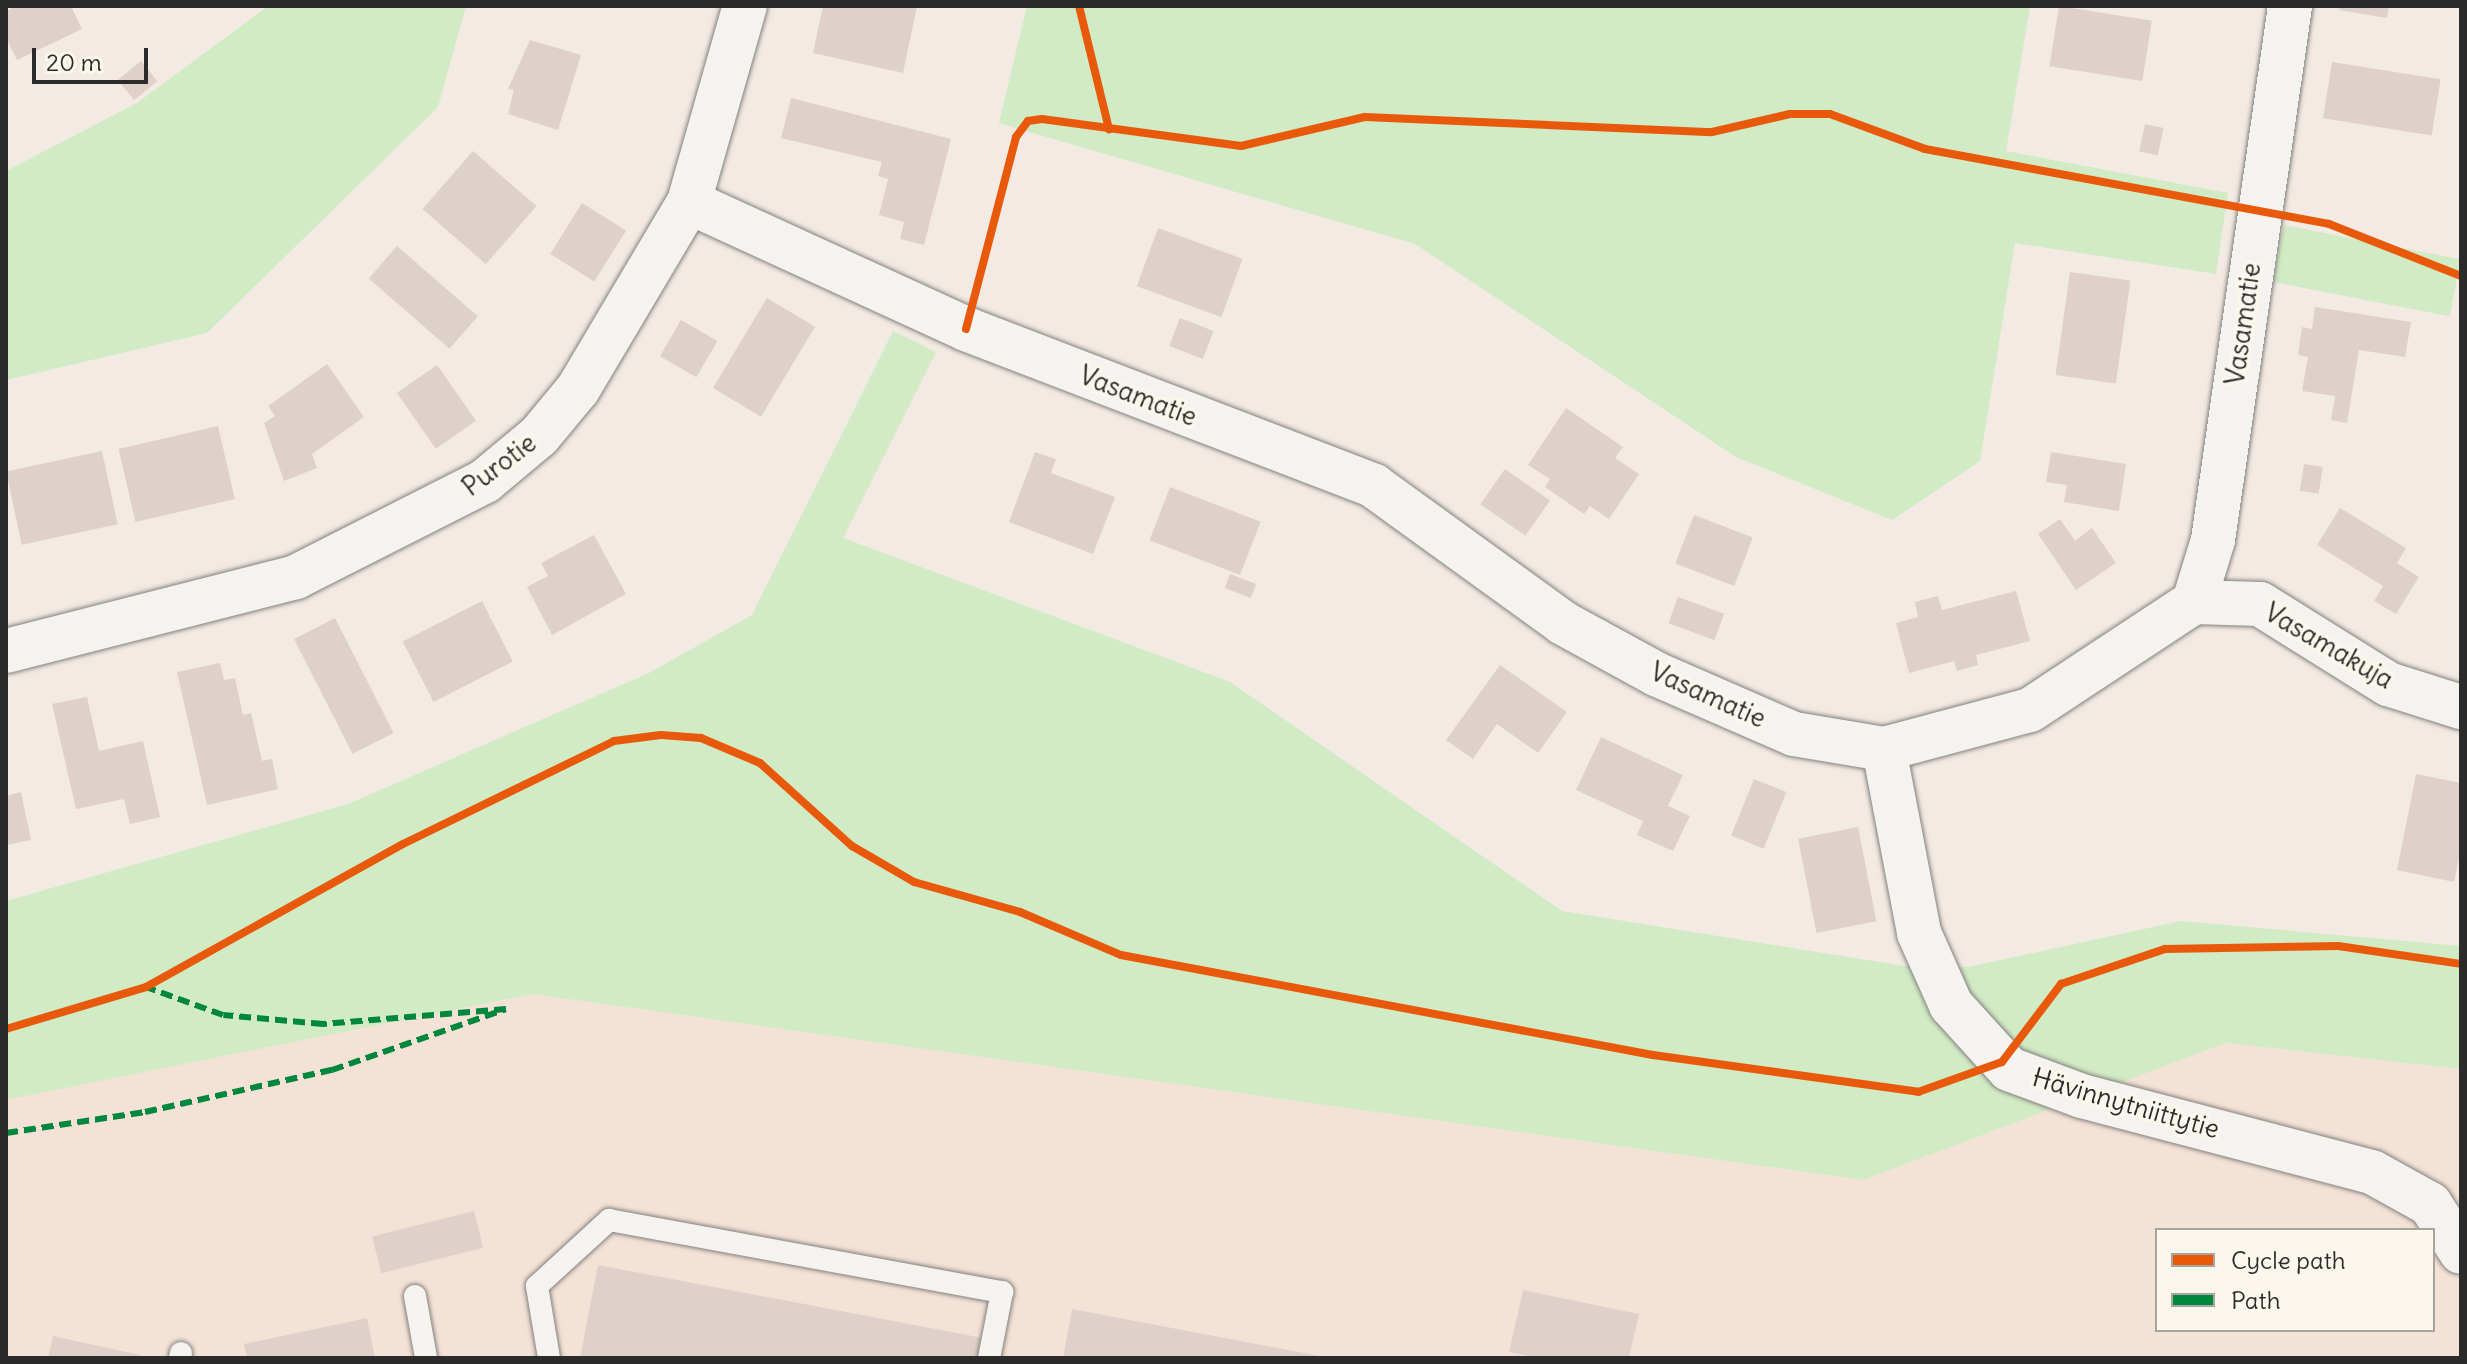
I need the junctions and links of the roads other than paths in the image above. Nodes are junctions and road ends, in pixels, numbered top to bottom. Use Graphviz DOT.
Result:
graph roads {
  1 [pos="745,6"];
  2 [pos="2290,6"];
  3 [pos="689,202"];
  4 [pos="2194,602"];
  5 [pos="6,651"];
  6 [pos="2461,707"];
  7 [pos="1884,749"];
  8 [pos="2461,1252"];
  9 [pos="415,1296"];
  10 [pos="426,1358"];
  11 [pos="549,1358"];
  12 [pos="989,1358"];
  1 -- 3 [label="street, Purotie"];
  2 -- 4 [label="street, Vasamatie"];
  3 -- 5 [label="street, Purotie"];
  3 -- 7 [label="street, Vasamatie"];
  4 -- 6 [label="street, Vasamakuja"];
  4 -- 7 [label="street, Vasamatie"];
  7 -- 8 [label="street, Hävinnytniittytie"];
  9 -- 10 [label="lane"];
  11 -- 12 [label="lane"];
}
